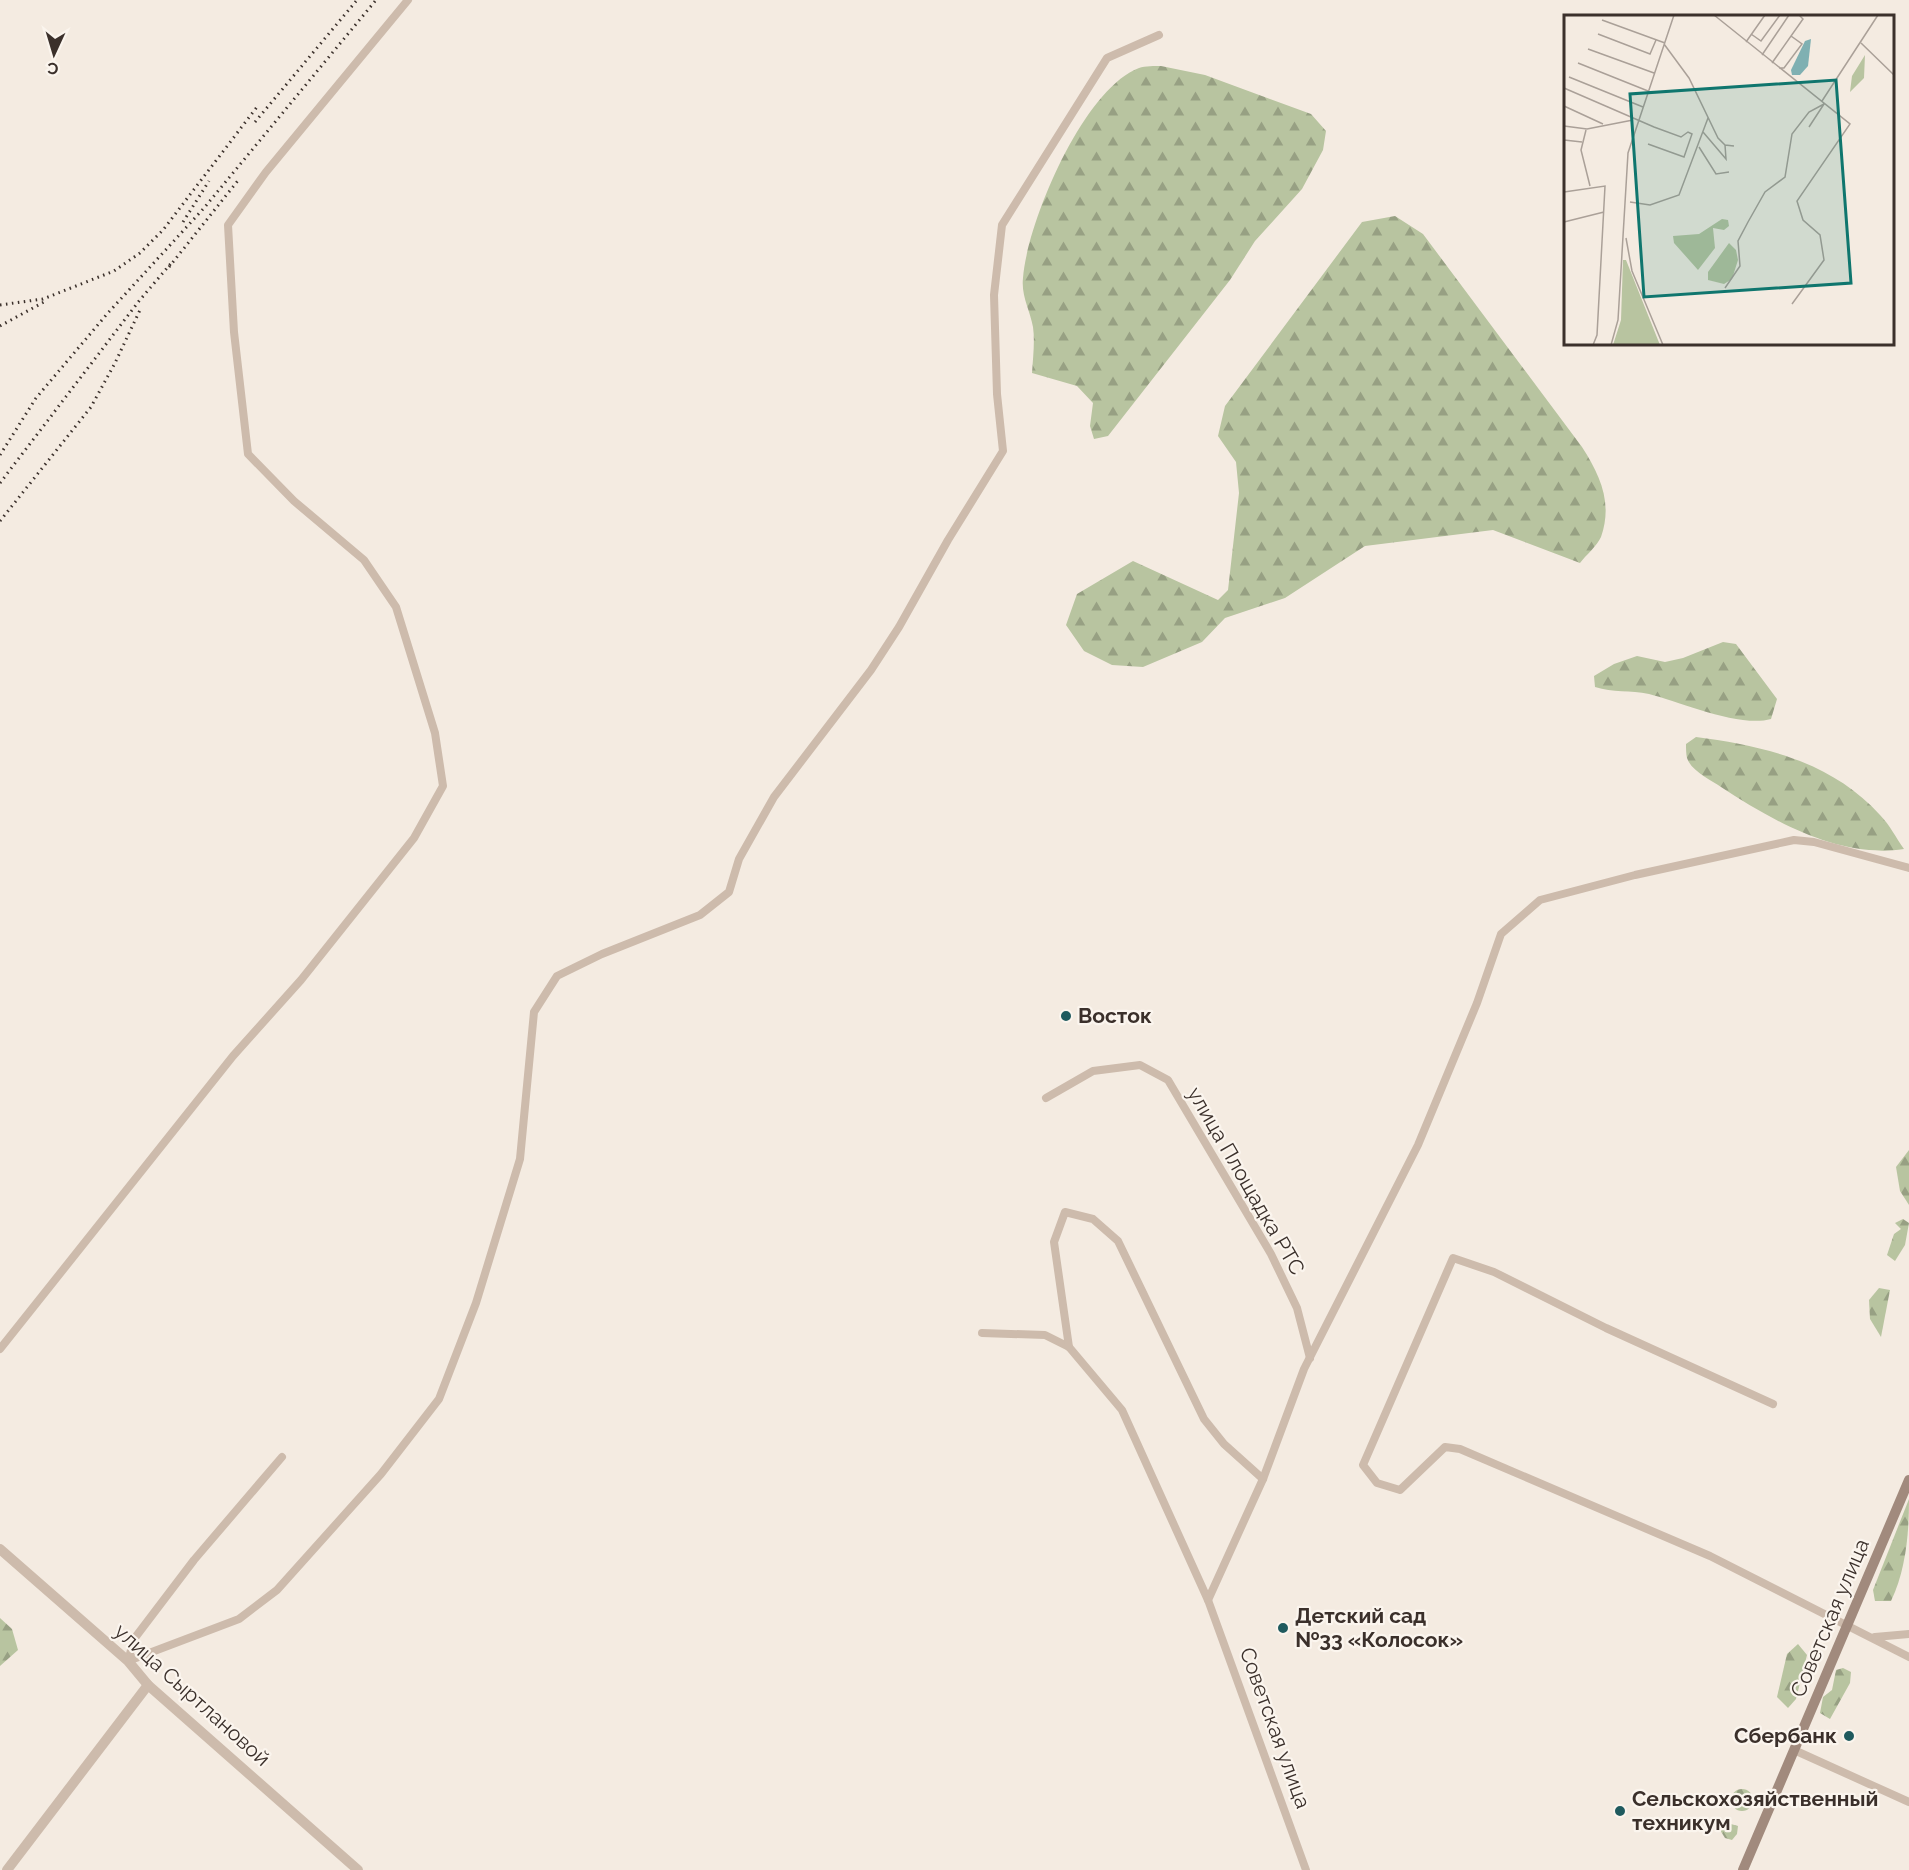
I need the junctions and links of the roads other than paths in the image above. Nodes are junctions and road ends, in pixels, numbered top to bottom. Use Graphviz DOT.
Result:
graph roads {
  1 [pos="408,0"];
  2 [pos="1159,35"];
  3 [pos="1909,868"];
  4 [pos="1046,1098"];
  5 [pos="982,1333"];
  6 [pos="1069,1347"];
  7 [pos="0,1349"];
  8 [pos="1310,1358"];
  9 [pos="1773,1404"];
  10 [pos="282,1457"];
  11 [pos="1263,1479"];
  12 [pos="1909,1480"];
  13 [pos="0,1549"];
  14 [pos="1208,1600"];
  15 [pos="1848,1625"];
  16 [pos="1909,1634"];
  17 [pos="1874,1637"];
  18 [pos="1909,1657"];
  19 [pos="128,1661"];
  20 [pos="148,1685"];
  21 [pos="1794,1749"];
  22 [pos="1909,1802"];
  23 [pos="7,1870"];
  24 [pos="358,1870"];
  25 [pos="1306,1870"];
  26 [pos="1743,1870"];
  1 -- 7 [label="street"];
  2 -- 19 [label="street"];
  3 -- 8 [label="street"];
  4 -- 8 [label="street, улица Площадка РТС"];
  5 -- 6 [label="street"];
  6 -- 11 [label="street"];
  6 -- 14 [label="street"];
  8 -- 11 [label="street"];
  9 -- 15 [label="street"];
  10 -- 19 [label="street"];
  11 -- 14 [label="street"];
  12 -- 15 [label="main road, Советская улица"];
  13 -- 19 [label="street, улица Сыртлановой"];
  14 -- 25 [label="street, Советская улица"];
  15 -- 17 [label="street"];
  15 -- 21 [label="main road, Советская улица"];
  16 -- 17 [label="street"];
  17 -- 18 [label="street"];
  19 -- 20 [label="street, улица Сыртлановой"];
  20 -- 23 [label="street"];
  20 -- 24 [label="street, улица Сыртлановой"];
  21 -- 22 [label="street"];
  21 -- 26 [label="main road, Советская улица"];
}
